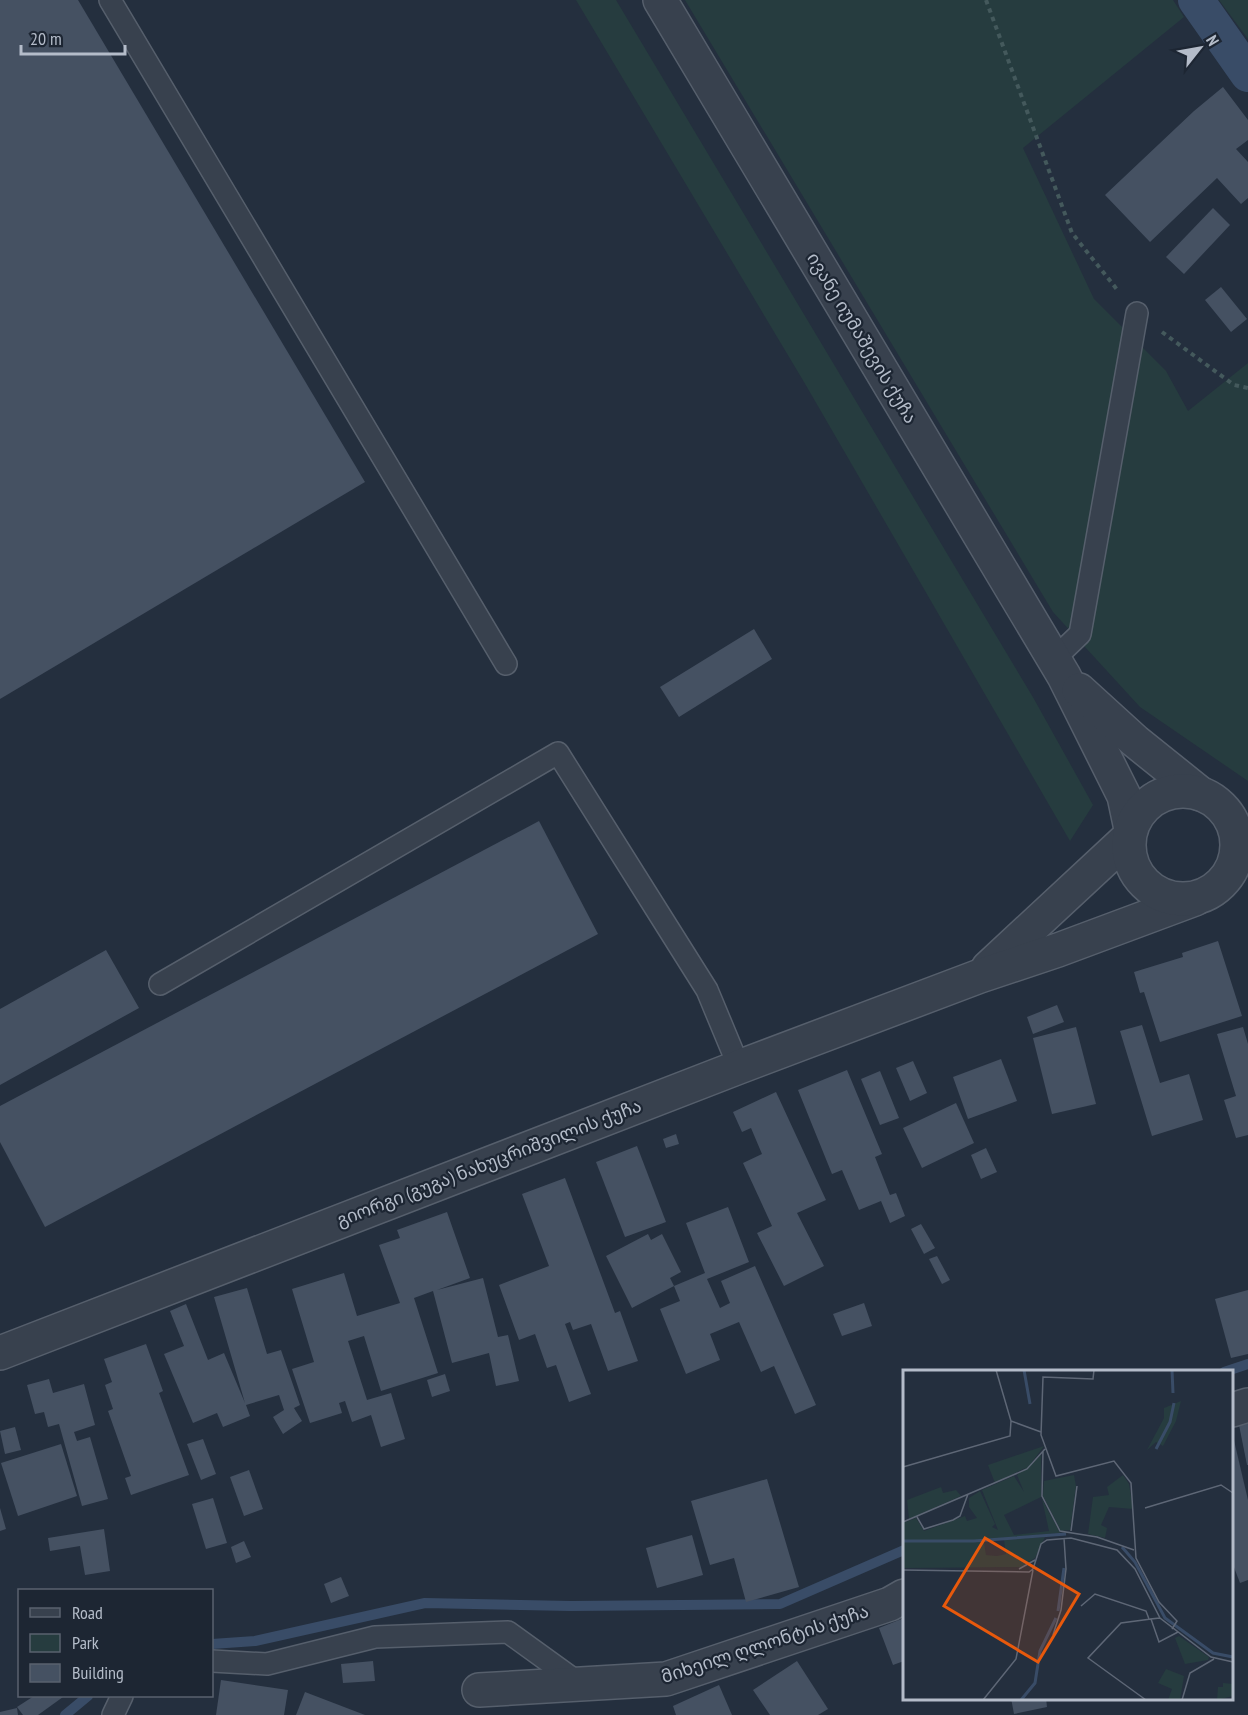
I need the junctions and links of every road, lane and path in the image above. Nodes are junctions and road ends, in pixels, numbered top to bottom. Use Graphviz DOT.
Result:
graph roads {
  1 [pos="110,0"];
  2 [pos="660,0"];
  3 [pos="986,0"];
  4 [pos="1137,313"];
  5 [pos="1248,388"];
  6 [pos="506,663"];
  7 [pos="1059,668"];
  8 [pos="1223,807"];
  9 [pos="1130,833"];
  10 [pos="1248,883"];
  11 [pos="1203,895"];
  12 [pos="980,976"];
  13 [pos="160,984"];
  14 [pos="739,1067"];
  15 [pos="0,1353"];
  16 [pos="1248,1405"];
  17 [pos="1233,1410"];
  18 [pos="903,1597"];
  19 [pos="213,1661"];
  20 [pos="580,1684"];
  21 [pos="479,1690"];
  22 [pos="121,1697"];
  23 [pos="113,1715"];
  1 -- 6 [label="lane"];
  2 -- 7 [label="street, ივანე იუმაშევის ქუჩა"];
  3 -- 4 [label="path"];
  4 -- 5 [label="path"];
  4 -- 7 [label="lane"];
  7 -- 8 [label="street, ივანე იუმაშევის ქუჩა"];
  7 -- 9 [label="street, ივანე იუმაშევის ქუჩა"];
  8 -- 9 [label="street"];
  8 -- 11 [label="street"];
  9 -- 11 [label="street"];
  9 -- 12 [label="street, გიორგი (გუგა) ნახუცრიშვილის ქუჩა"];
  10 -- 11 [label="street"];
  11 -- 12 [label="street, გიორგი (გუგა) ნახუცრიშვილის ქუჩა"];
  12 -- 14 [label="street, გიორგი (გუგა) ნახუცრიშვილის ქუჩა"];
  13 -- 14 [label="lane"];
  14 -- 15 [label="street, გიორგი (გუგა) ნახუცრიშვილის ქუჩა"];
  16 -- 17 [label="street"];
  18 -- 20 [label="street, მიხეილ ღლონტის ქუჩა"];
  19 -- 20 [label="lane"];
  20 -- 21 [label="street, მიხეილ ღლონტის ქუჩა"];
  22 -- 23 [label="lane"];
}
